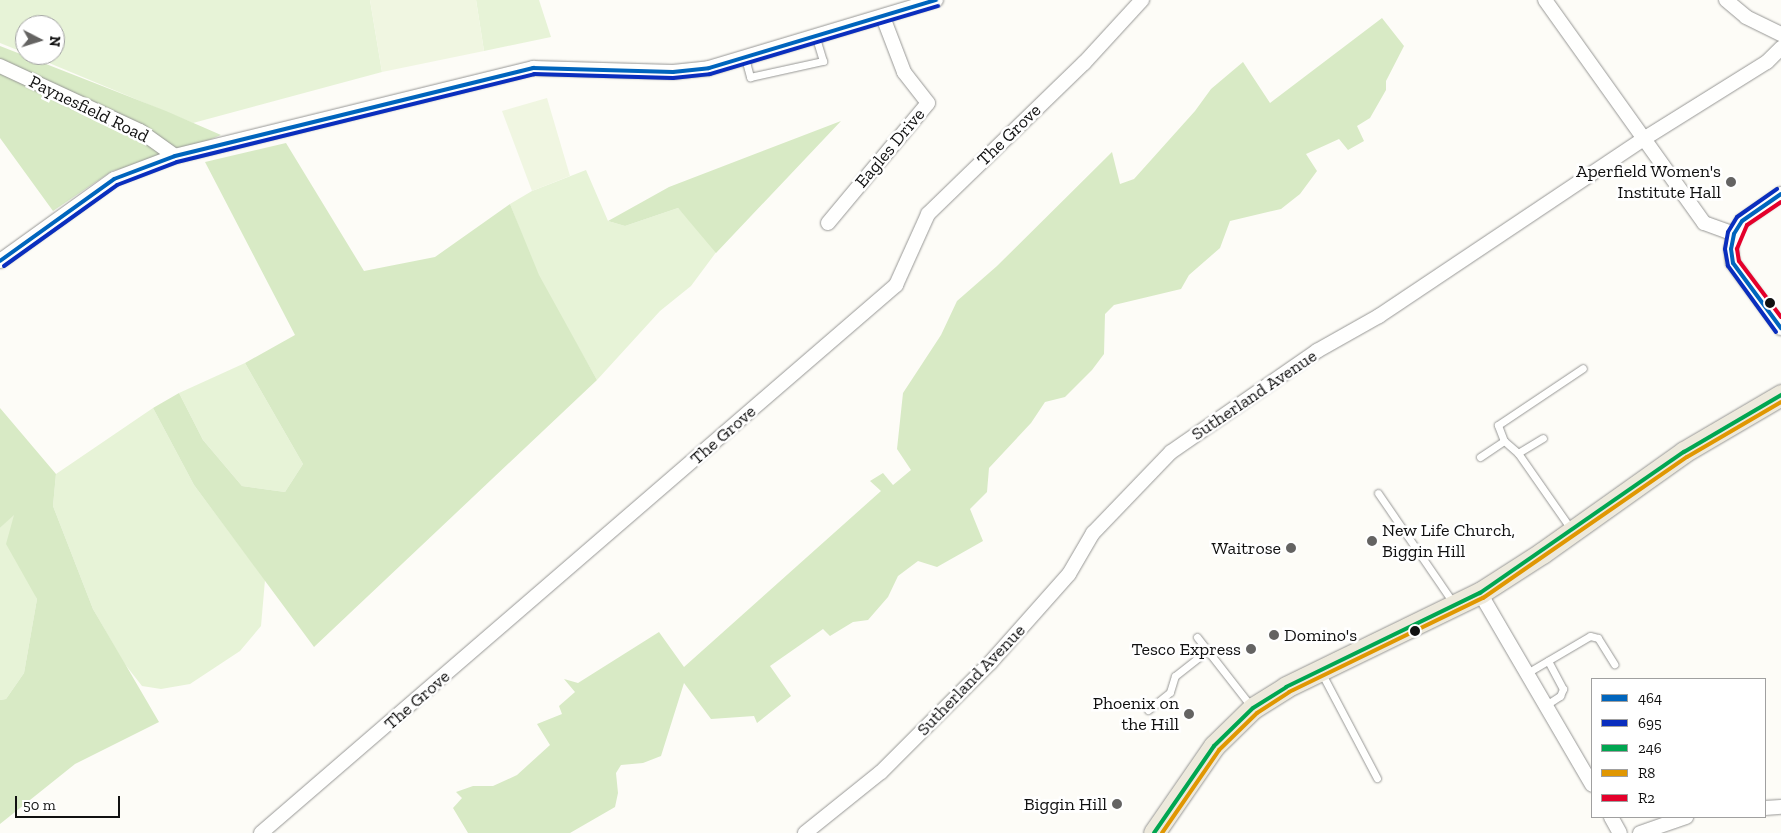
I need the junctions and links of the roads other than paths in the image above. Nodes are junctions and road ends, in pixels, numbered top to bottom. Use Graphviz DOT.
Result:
graph roads {
  1 [pos="936,0"];
  2 [pos="1142,0"];
  3 [pos="1546,0"];
  4 [pos="1726,0"];
  5 [pos="883,17"];
  6 [pos="1781,34"];
  7 [pos="816,38"];
  8 [pos="1781,48"];
  9 [pos="745,58"];
  10 [pos="0,66"];
  11 [pos="1642,140"];
  12 [pos="175,156"];
  13 [pos="1781,194"];
  14 [pos="828,223"];
  15 [pos="1734,234"];
  16 [pos="0,261"];
  17 [pos="1781,328"];
  18 [pos="1583,368"];
  19 [pos="1781,395"];
  20 [pos="1543,438"];
  21 [pos="1504,441"];
  22 [pos="1518,453"];
  23 [pos="1480,457"];
  24 [pos="1378,493"];
  25 [pos="1573,531"];
  26 [pos="1480,593"];
  27 [pos="1455,604"];
  28 [pos="1197,637"];
  29 [pos="1208,650"];
  30 [pos="1548,661"];
  31 [pos="1614,664"];
  32 [pos="1320,670"];
  33 [pos="1527,673"];
  34 [pos="1546,705"];
  35 [pos="1253,708"];
  36 [pos="1148,710"];
  37 [pos="1377,778"];
  38 [pos="1591,783"];
  39 [pos="1781,807"];
  40 [pos="1766,808"];
  41 [pos="1612,818"];
  42 [pos="1683,818"];
  43 [pos="261,833"];
  44 [pos="805,833"];
  45 [pos="1154,833"];
  46 [pos="1620,833"];
  47 [pos="1640,833"];
  1 -- 5 [label="street"];
  2 -- 43 [label="street, The Grove"];
  3 -- 11 [label="street"];
  4 -- 6 [label="street"];
  5 -- 7 [label="street"];
  5 -- 14 [label="street, Eagles Drive"];
  7 -- 9 [label="street"];
  7 -- 9 [label="lane"];
  8 -- 11 [label="street, Sutherland Avenue"];
  9 -- 12 [label="street"];
  10 -- 12 [label="street, Paynesfield Road"];
  11 -- 15 [label="street"];
  11 -- 44 [label="street, Sutherland Avenue"];
  12 -- 16 [label="street"];
  13 -- 15 [label="street"];
  15 -- 17 [label="street"];
  18 -- 21 [label="lane"];
  19 -- 25 [label="main road"];
  20 -- 22 [label="lane"];
  21 -- 22 [label="lane"];
  21 -- 23 [label="lane"];
  22 -- 25 [label="lane"];
  24 -- 27 [label="lane"];
  25 -- 26 [label="main road"];
  26 -- 27 [label="main road"];
  26 -- 33 [label="street"];
  27 -- 32 [label="main road"];
  28 -- 29 [label="lane"];
  29 -- 35 [label="lane"];
  29 -- 36 [label="lane"];
  30 -- 31 [label="lane"];
  30 -- 33 [label="lane"];
  30 -- 34 [label="lane"];
  32 -- 35 [label="main road"];
  32 -- 37 [label="lane"];
  33 -- 34 [label="street"];
  34 -- 38 [label="street"];
  35 -- 45 [label="main road"];
  39 -- 40 [label="street"];
  41 -- 46 [label="street"];
  42 -- 47 [label="street"];
}
